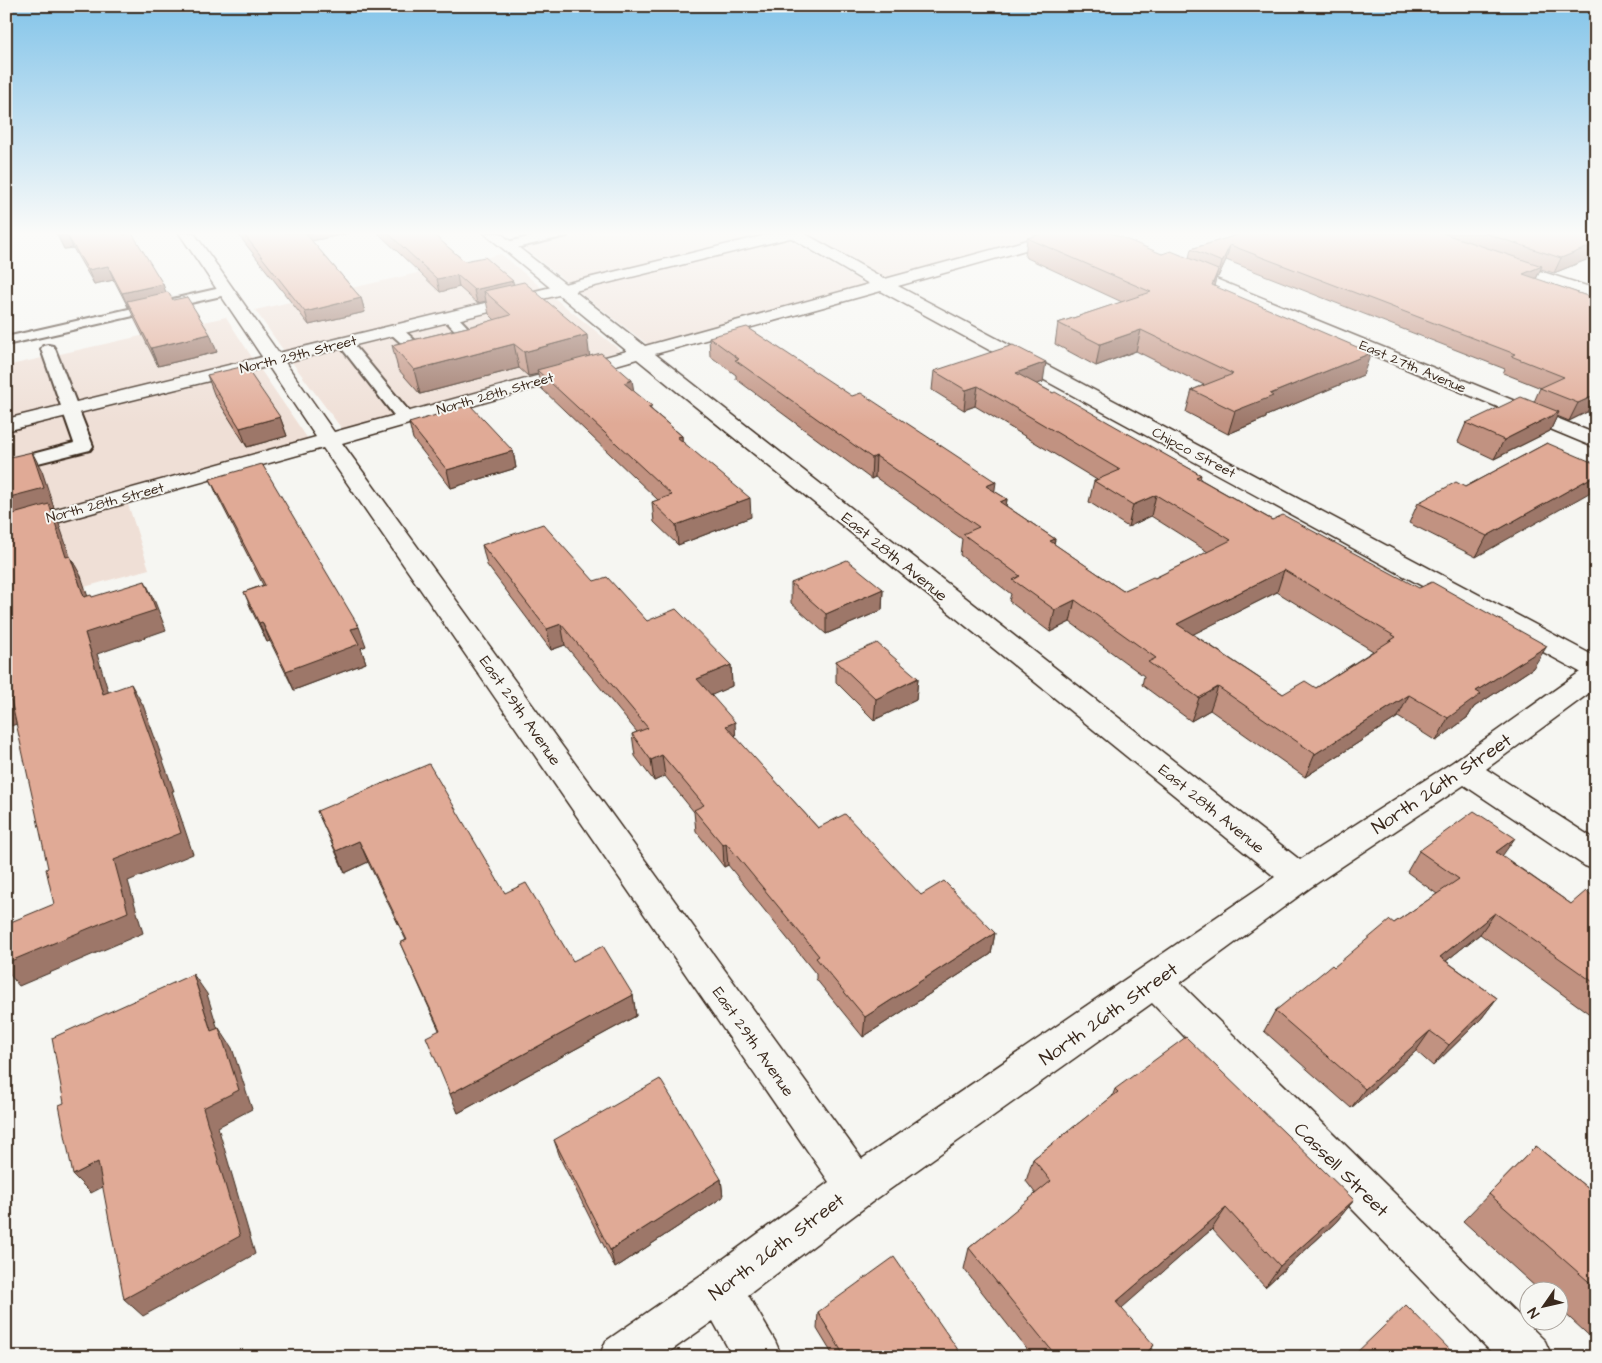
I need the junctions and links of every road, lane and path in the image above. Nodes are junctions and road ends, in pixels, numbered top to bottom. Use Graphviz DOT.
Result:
graph roads {
  1 [pos="200,297"];
  2 [pos="229,297"];
  3 [pos="533,297"];
  4 [pos="569,297"];
  5 [pos="841,297"];
  6 [pos="905,297"];
  7 [pos="1246,297"];
  8 [pos="450,317"];
  9 [pos="395,330"];
  10 [pos="6,340"];
  11 [pos="344,342"];
  12 [pos="476,344"];
  13 [pos="48,349"];
  14 [pos="640,352"];
  15 [pos="425,357"];
  16 [pos="272,360"];
  17 [pos="71,409"];
  18 [pos="406,419"];
  19 [pos="6,425"];
  20 [pos="330,440"];
  21 [pos="1596,442"];
  22 [pos="6,466"];
  23 [pos="6,530"];
  24 [pos="1596,669"];
  25 [pos="1596,674"];
  26 [pos="1464,770"];
  27 [pos="1596,857"];
  28 [pos="1299,878"];
  29 [pos="1154,982"];
  30 [pos="857,1187"];
  31 [pos="720,1289"];
  32 [pos="622,1357"];
  33 [pos="759,1357"];
  34 [pos="1529,1357"];
  1 -- 10 [label="lane"];
  2 -- 16 [label="street, East 29th Avenue"];
  3 -- 8 [label="street, North 29th Street"];
  4 -- 14 [label="street, East 28th Avenue"];
  5 -- 14 [label="street, North 28th Street"];
  6 -- 24 [label="street, Chipco Street"];
  7 -- 21 [label="street, East 27th Avenue"];
  8 -- 9 [label="street, North 29th Street"];
  8 -- 12 [label="lane"];
  9 -- 11 [label="street, North 29th Street"];
  9 -- 15 [label="lane"];
  11 -- 16 [label="street, North 29th Street"];
  11 -- 18 [label="lane"];
  13 -- 17 [label="lane"];
  14 -- 18 [label="street, North 28th Street"];
  14 -- 28 [label="street, East 28th Avenue"];
  16 -- 17 [label="street, North 29th Street"];
  16 -- 20 [label="street, East 29th Avenue"];
  17 -- 19 [label="street, North 29th Street"];
  17 -- 22 [label="lane"];
  18 -- 20 [label="street, North 28th Street"];
  20 -- 23 [label="street, North 28th Street"];
  20 -- 30 [label="street, East 29th Avenue"];
  25 -- 26 [label="street, North 26th Street"];
  26 -- 27 [label="street"];
  26 -- 28 [label="street, North 26th Street"];
  28 -- 29 [label="street, North 26th Street"];
  29 -- 30 [label="street, North 26th Street"];
  29 -- 34 [label="street, Cassell Street"];
  30 -- 31 [label="street, North 26th Street"];
  31 -- 32 [label="street, North 26th Street"];
  31 -- 33 [label="street"];
}
